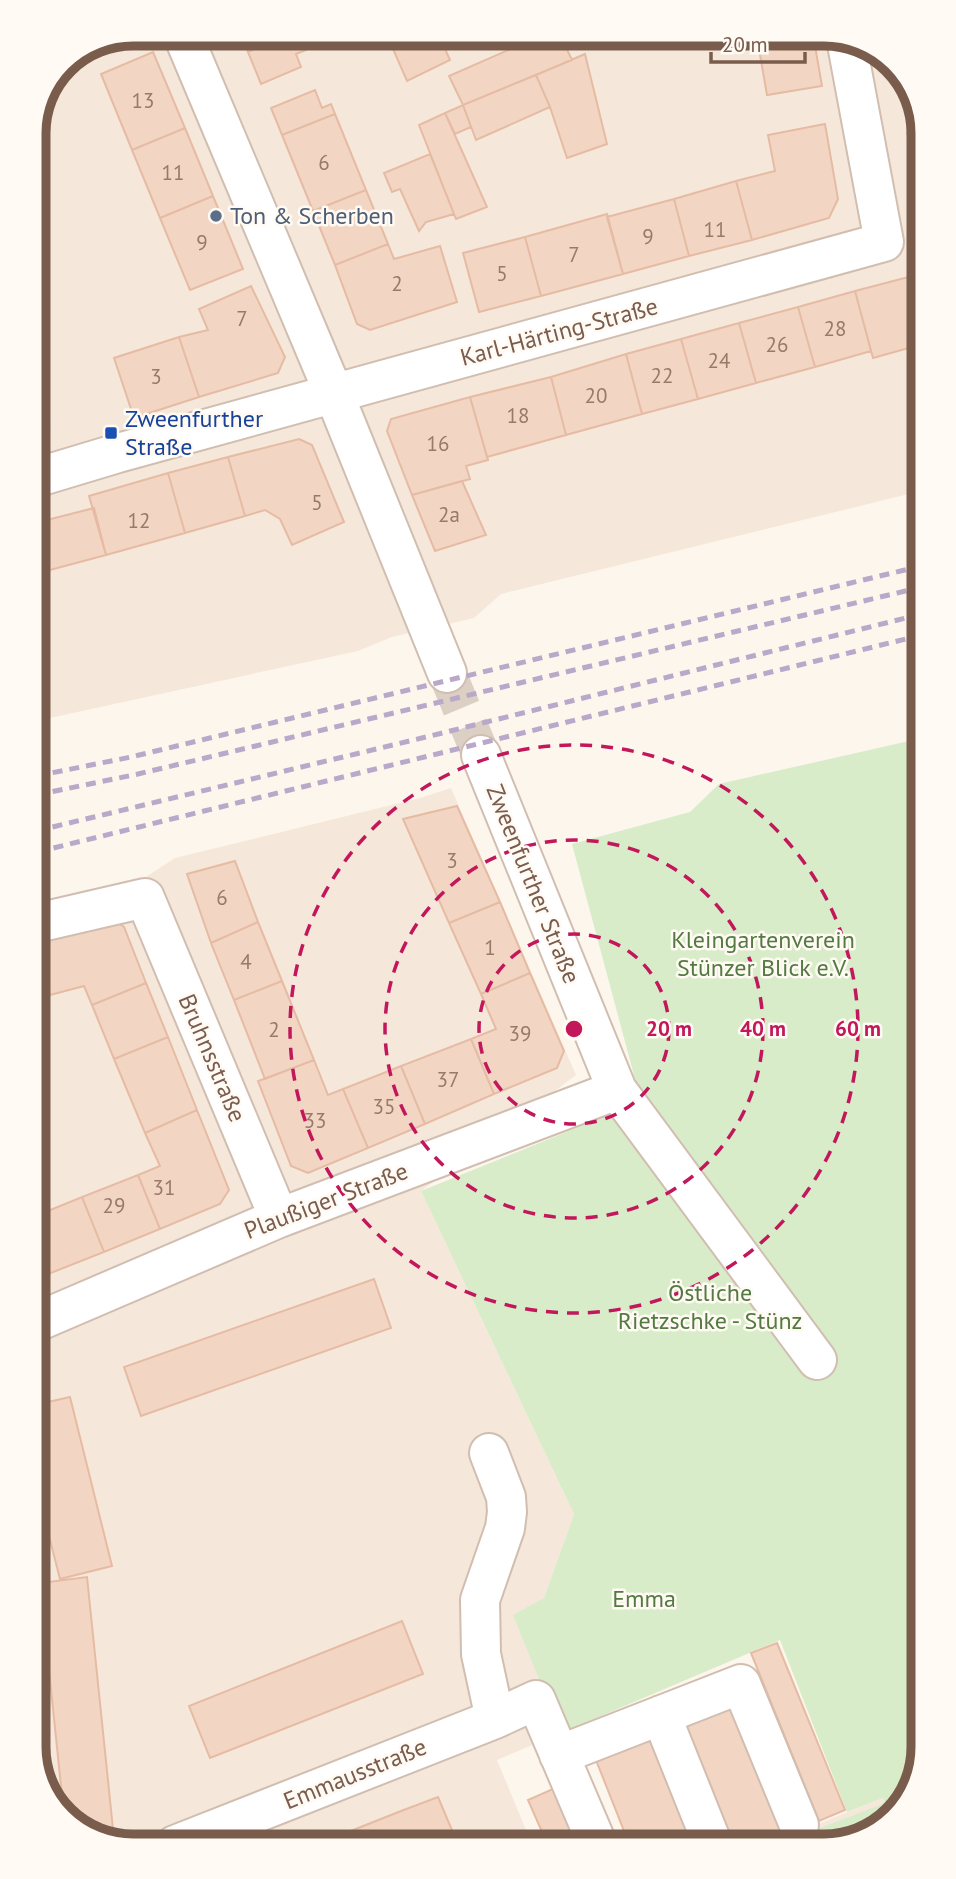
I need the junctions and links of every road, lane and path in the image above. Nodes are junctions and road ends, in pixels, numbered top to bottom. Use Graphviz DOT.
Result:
graph roads {
  1 [pos="187,46"];
  2 [pos="848,49"];
  3 [pos="334,394"];
  4 [pos="46,475"];
  5 [pos="447,673"];
  6 [pos="481,755"];
  7 [pos="46,921"];
  8 [pos="617,1090"];
  9 [pos="279,1218"];
  10 [pos="46,1318"];
  11 [pos="817,1360"];
  12 [pos="489,1453"];
  13 [pos="661,1715"];
  14 [pos="495,1719"];
  15 [pos="559,1755"];
  16 [pos="799,1825"];
  17 [pos="205,1833"];
  18 [pos="593,1834"];
  19 [pos="709,1834"];
  1 -- 3 [label="street"];
  2 -- 3 [label="street, Karl-Härting-Straße"];
  3 -- 4 [label="street, Karl-Härting-Straße"];
  3 -- 5 [label="street"];
  6 -- 8 [label="street, Zweenfurther Straße"];
  7 -- 9 [label="street, Bruhnsstraße"];
  8 -- 9 [label="street, Plaußiger Straße"];
  8 -- 11 [label="street, Zweenfurther Straße"];
  9 -- 10 [label="street, Plaußiger Straße"];
  12 -- 14 [label="street"];
  13 -- 15 [label="street"];
  13 -- 16 [label="street"];
  13 -- 19 [label="street"];
  14 -- 15 [label="street, Emmausstraße"];
  14 -- 17 [label="street, Emmausstraße"];
  15 -- 18 [label="street"];
}
